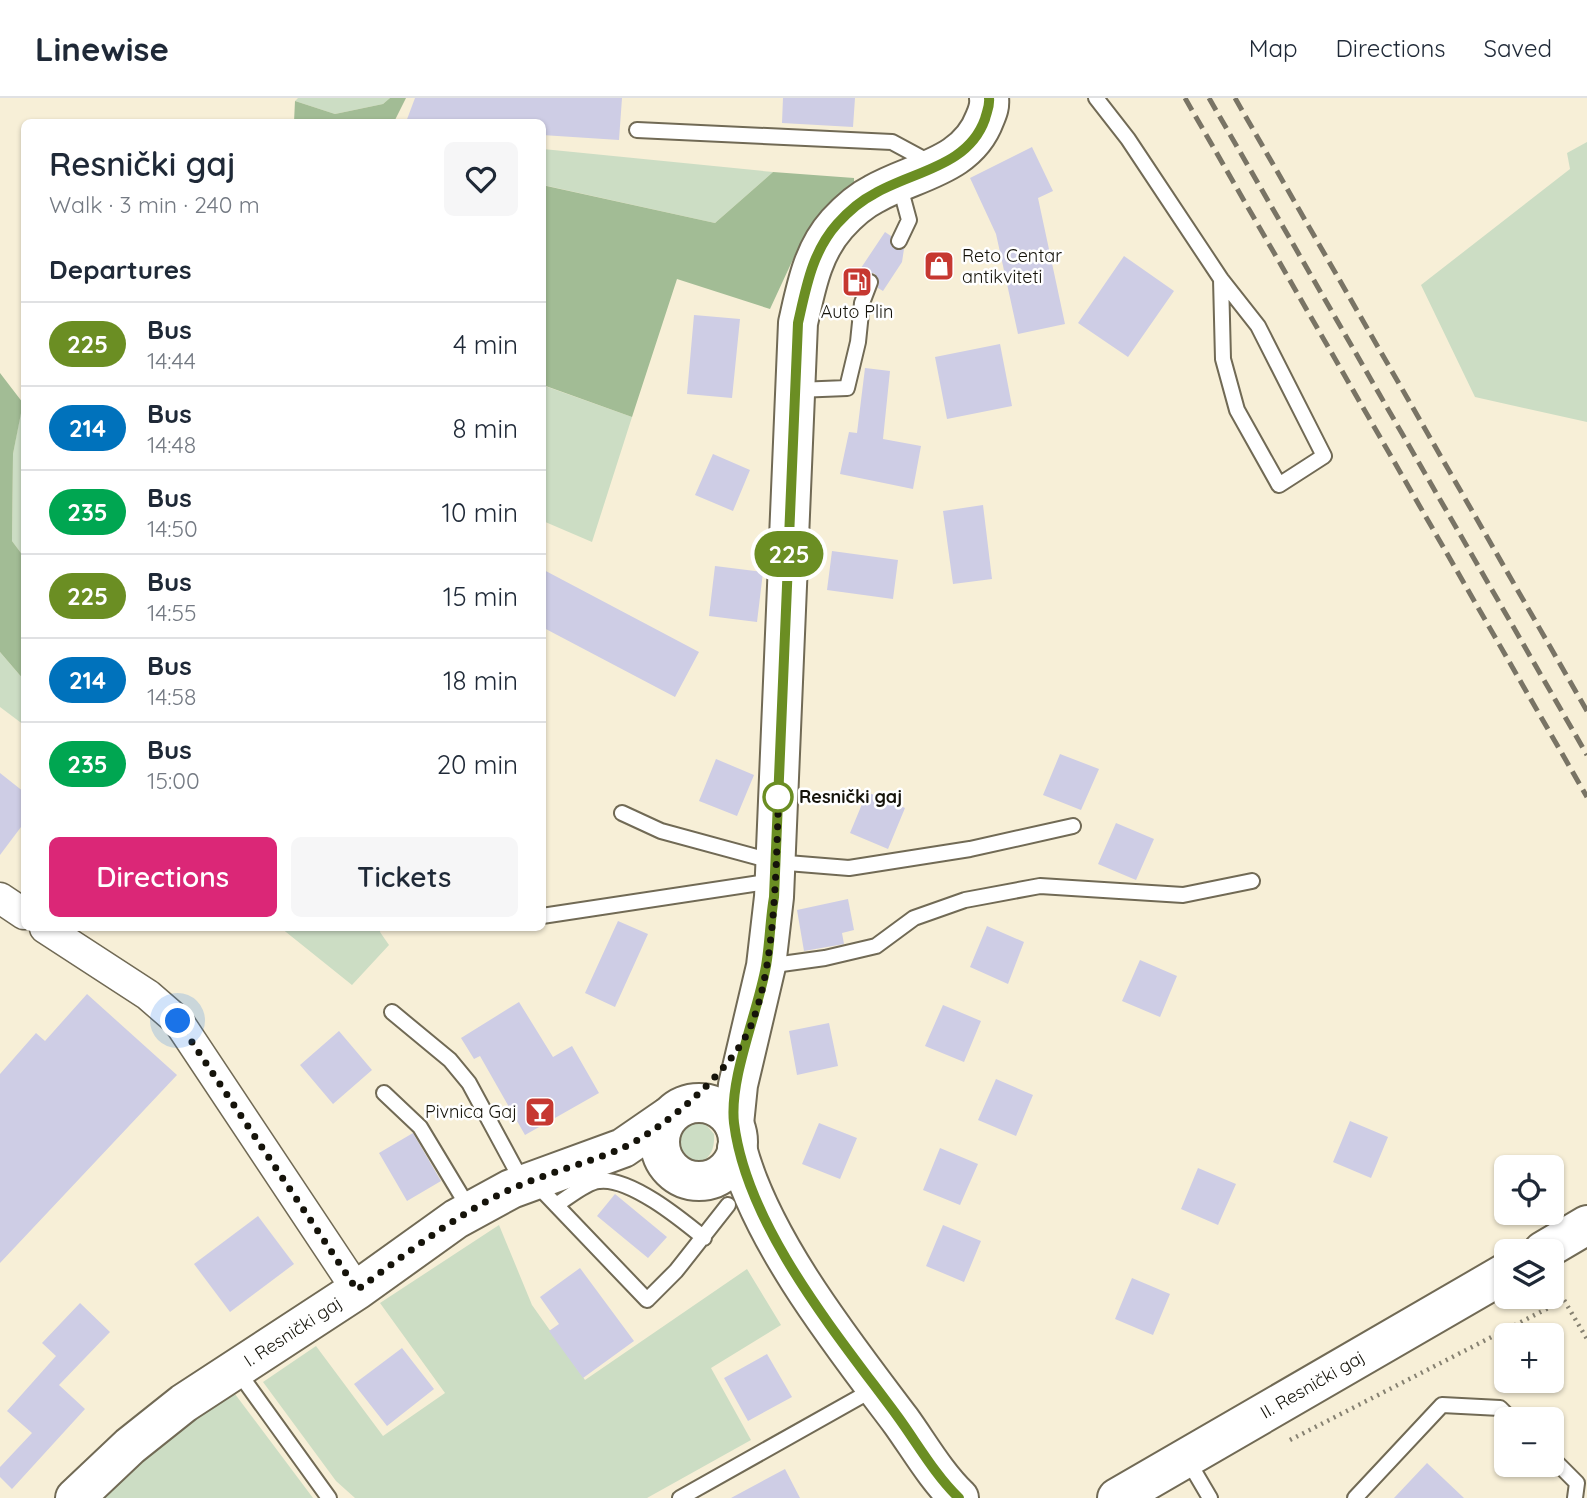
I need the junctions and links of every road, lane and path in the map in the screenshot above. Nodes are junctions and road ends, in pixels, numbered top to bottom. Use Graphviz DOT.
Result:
graph roads {
  1 [pos="1097,98"];
  2 [pos="985,114"];
  3 [pos="637,130"];
  4 [pos="938,167"];
  5 [pos="899,182"];
  6 [pos="899,241"];
  7 [pos="1221,279"];
  8 [pos="870,282"];
  9 [pos="796,390"];
  10 [pos="622,813"];
  11 [pos="1073,826"];
  12 [pos="775,871"];
  13 [pos="1252,881"];
  14 [pos="0,898"];
  15 [pos="21,912"];
  16 [pos="546,915"];
  17 [pos="50,931"];
  18 [pos="766,966"];
  19 [pos="392,1012"];
  20 [pos="752,1024"];
  21 [pos="383,1093"];
  22 [pos="677,1111"];
  23 [pos="736,1136"];
  24 [pos="601,1157"];
  25 [pos="683,1176"];
  26 [pos="537,1190"];
  27 [pos="728,1205"];
  28 [pos="471,1211"];
  29 [pos="1587,1226"];
  30 [pos="704,1238"];
  31 [pos="1564,1239"];
  32 [pos="795,1272"];
  33 [pos="1494,1280"];
  34 [pos="357,1290"];
  35 [pos="1587,1339"];
  36 [pos="235,1368"];
  37 [pos="876,1388"];
  38 [pos="1494,1408"];
  39 [pos="1277,1447"];
  40 [pos="1186,1458"];
  41 [pos="1564,1470"];
  42 [pos="75,1498"];
  43 [pos="329,1498"];
  44 [pos="680,1498"];
  45 [pos="959,1498"];
  46 [pos="1117,1498"];
  47 [pos="1210,1498"];
  48 [pos="1356,1498"];
  49 [pos="1575,1498"];
  1 -- 7 [label="lane"];
  2 -- 4 [label="street, I. Resnički gaj"];
  3 -- 4 [label="lane"];
  4 -- 5 [label="street, I. Resnički gaj"];
  5 -- 6 [label="lane"];
  5 -- 9 [label="street, I. Resnički gaj"];
  7 -- 7 [label="lane"];
  8 -- 9 [label="lane"];
  9 -- 12 [label="street, I. Resnički gaj"];
  10 -- 12 [label="lane"];
  11 -- 12 [label="lane"];
  12 -- 16 [label="lane"];
  12 -- 18 [label="street, I. Resnički gaj"];
  13 -- 18 [label="lane"];
  14 -- 15 [label="street"];
  17 -- 34 [label="street"];
  18 -- 20 [label="street, I. Resnički gaj"];
  19 -- 26 [label="lane"];
  20 -- 22 [label="street, I. Resnički gaj"];
  20 -- 23 [label="street, I. Resnički gaj"];
  21 -- 28 [label="lane"];
  22 -- 23 [label="street"];
  22 -- 24 [label="street, I. Resnički gaj"];
  22 -- 25 [label="street"];
  23 -- 25 [label="street"];
  23 -- 32 [label="street"];
  24 -- 25 [label="street, I. Resnički gaj"];
  24 -- 26 [label="street, I. Resnički gaj"];
  25 -- 27 [label="street"];
  26 -- 28 [label="street, I. Resnički gaj"];
  26 -- 30 [label="lane"];
  26 -- 30 [label="lane"];
  27 -- 30 [label="lane"];
  27 -- 32 [label="street"];
  28 -- 34 [label="street, I. Resnički gaj"];
  29 -- 31 [label="street"];
  32 -- 37 [label="street"];
  33 -- 40 [label="street, II. Resnički gaj"];
  34 -- 36 [label="street, I. Resnički gaj"];
  35 -- 39 [label="path"];
  36 -- 42 [label="street, I. Resnički gaj"];
  36 -- 43 [label="lane"];
  37 -- 44 [label="lane"];
  37 -- 45 [label="street"];
  38 -- 48 [label="lane"];
  40 -- 46 [label="street, II. Resnički gaj"];
  40 -- 47 [label="lane"];
  41 -- 49 [label="lane"];
}
